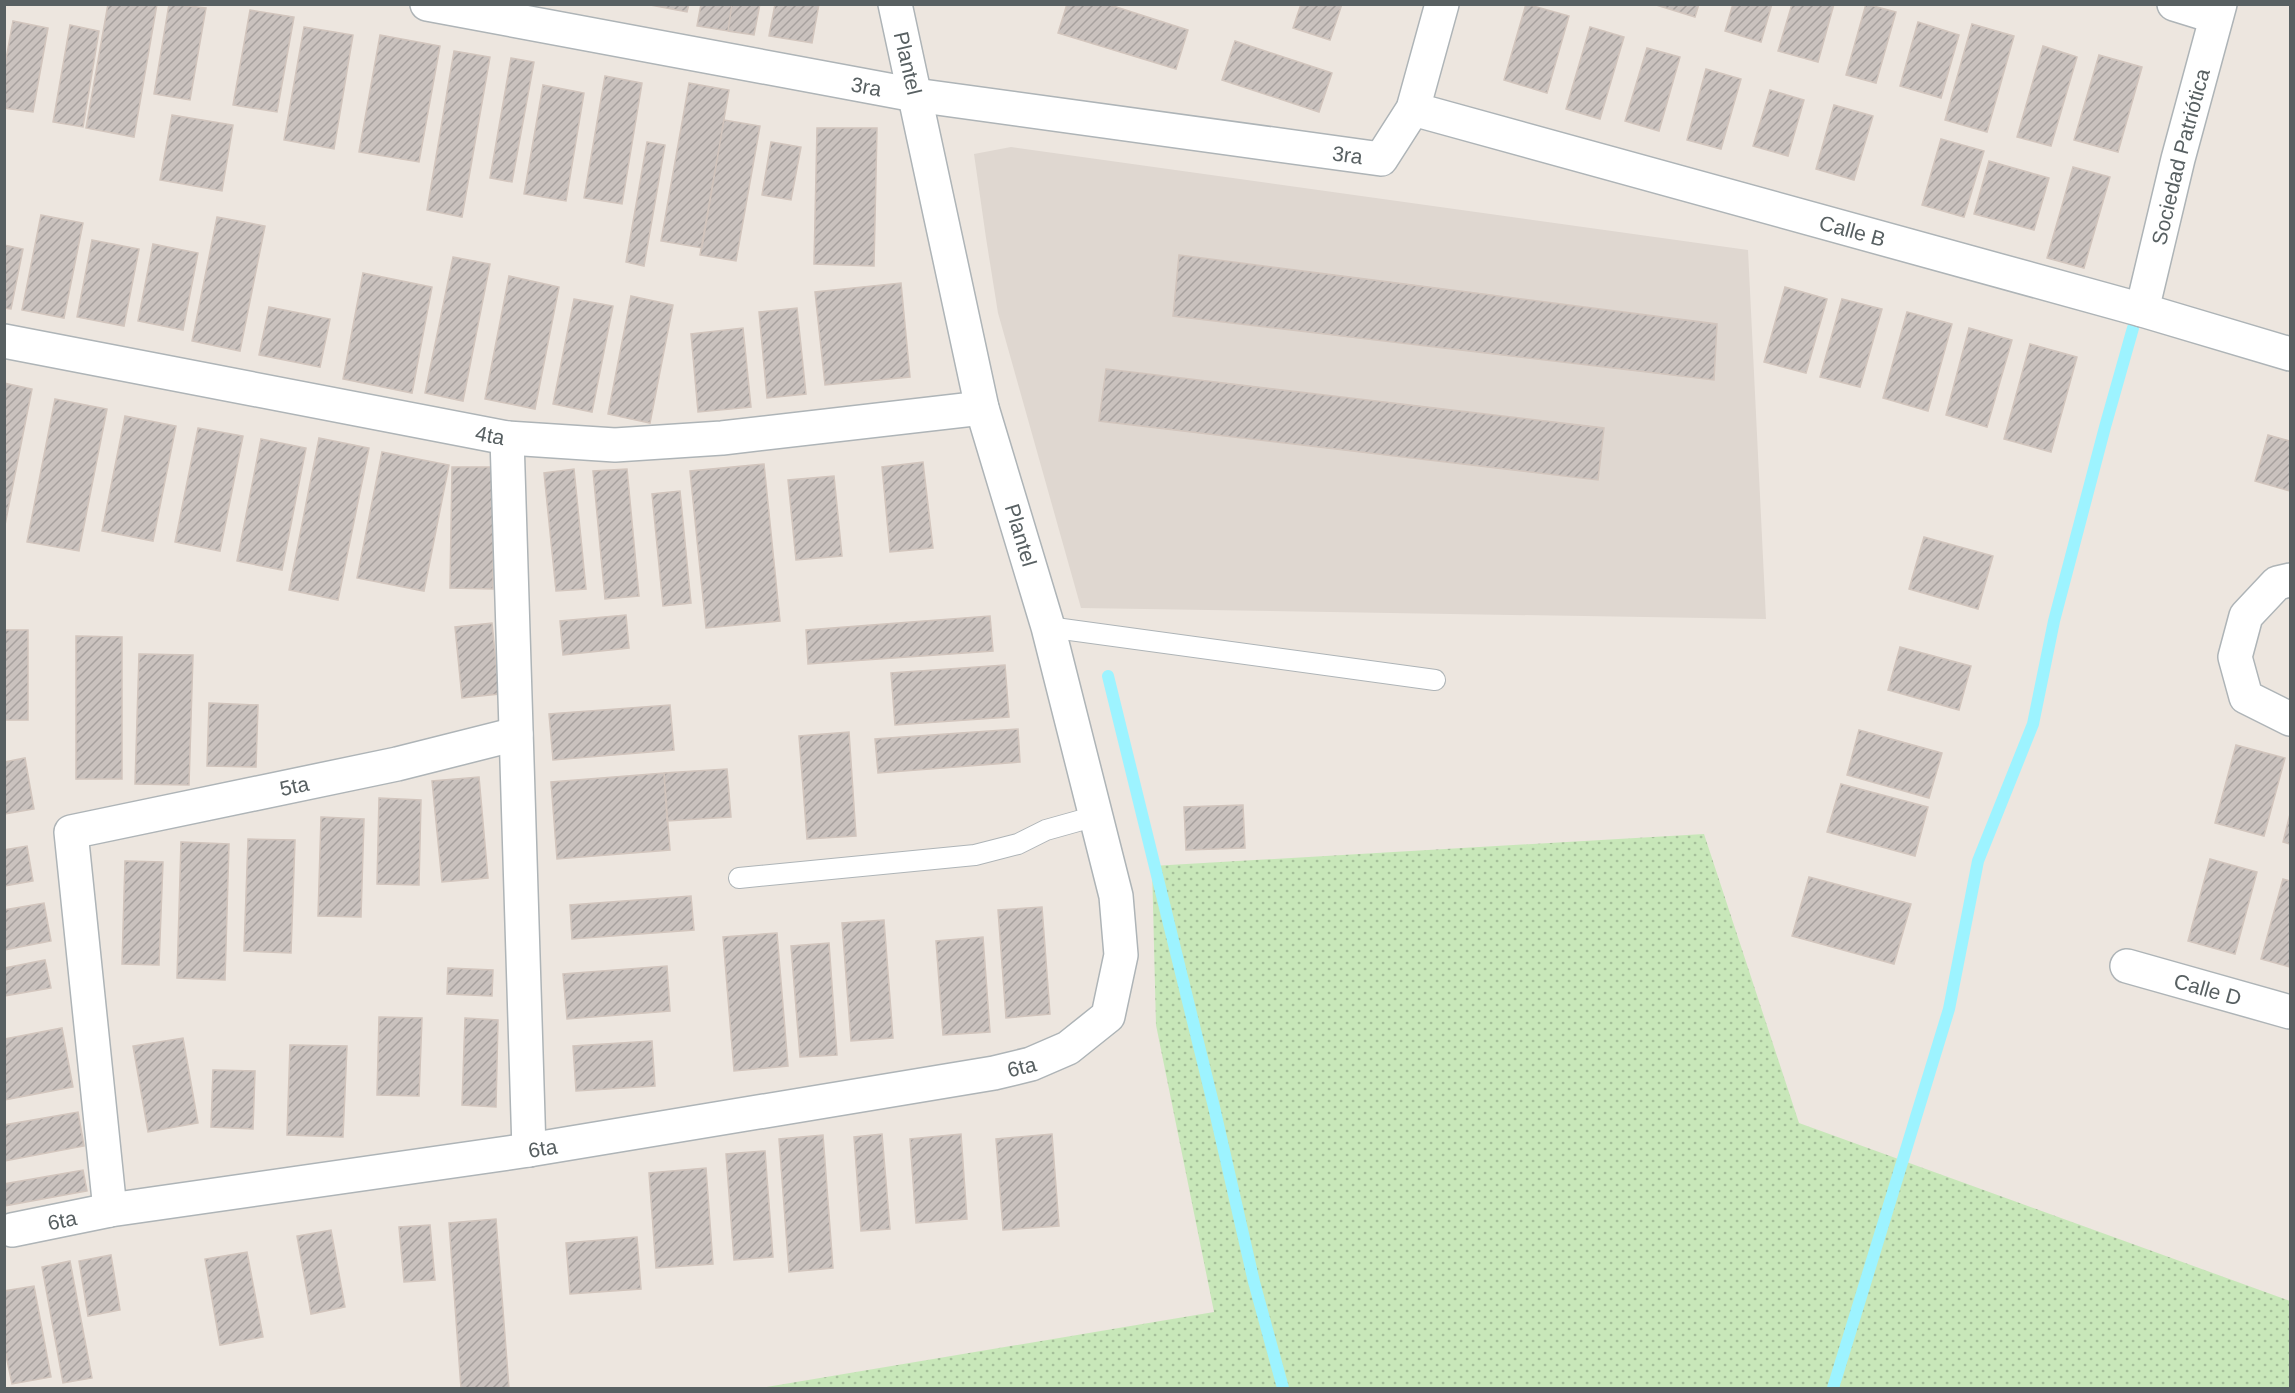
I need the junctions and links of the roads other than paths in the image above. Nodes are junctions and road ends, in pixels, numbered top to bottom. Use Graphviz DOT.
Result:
graph roads {
  1 [pos="427,4"];
  2 [pos="895,4"];
  3 [pos="1442,4"];
  4 [pos="2174,4"];
  5 [pos="2218,11"];
  6 [pos="915,95"];
  7 [pos="1413,109"];
  8 [pos="2142,310"];
  9 [pos="4,341"];
  10 [pos="2290,354"];
  11 [pos="982,408"];
  12 [pos="507,438"];
  13 [pos="2290,580"];
  14 [pos="1048,627"];
  15 [pos="1435,680"];
  16 [pos="2290,719"];
  17 [pos="516,734"];
  18 [pos="1096,816"];
  19 [pos="739,878"];
  20 [pos="2127,966"];
  21 [pos="2290,1012"];
  22 [pos="1068,1048"];
  23 [pos="529,1150"];
  24 [pos="110,1210"];
  25 [pos="12,1230"];
  1 -- 6 [label="street, 3ra"];
  2 -- 6 [label="street, Plantel"];
  3 -- 7 [label="street"];
  4 -- 5 [label="street"];
  5 -- 8 [label="street, Sociedad Patriótica"];
  6 -- 7 [label="street, 3ra"];
  6 -- 11 [label="street, Plantel"];
  7 -- 8 [label="street, Calle B"];
  8 -- 10 [label="street, Calle B"];
  9 -- 12 [label="street, 4ta"];
  11 -- 12 [label="street, 4ta"];
  11 -- 14 [label="street, Plantel"];
  12 -- 17 [label="street"];
  13 -- 16 [label="street"];
  14 -- 15 [label="lane"];
  14 -- 18 [label="street, Plantel"];
  17 -- 23 [label="street"];
  17 -- 24 [label="street, 5ta"];
  18 -- 19 [label="lane"];
  18 -- 22 [label="street, Plantel"];
  20 -- 21 [label="street, Calle D"];
  22 -- 23 [label="street, 6ta"];
  23 -- 24 [label="street, 6ta"];
  24 -- 25 [label="street, 6ta"];
}
